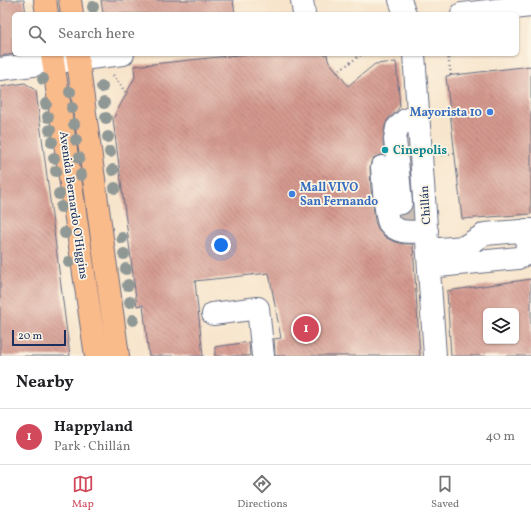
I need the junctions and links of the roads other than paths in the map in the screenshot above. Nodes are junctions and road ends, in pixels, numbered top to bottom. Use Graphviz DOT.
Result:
graph roads {
  1 [pos="46,0"];
  2 [pos="70,0"];
  3 [pos="302,0"];
  4 [pos="400,0"];
  5 [pos="531,6"];
  6 [pos="47,12"];
  7 [pos="72,12"];
  8 [pos="304,12"];
  9 [pos="404,12"];
  10 [pos="479,12"];
  11 [pos="93,56"];
  12 [pos="414,56"];
  13 [pos="78,57"];
  14 [pos="53,58"];
  15 [pos="0,68"];
  16 [pos="419,116"];
  17 [pos="382,167"];
  18 [pos="401,203"];
  19 [pos="529,230"];
  20 [pos="428,249"];
  21 [pos="213,314"];
  22 [pos="96,356"];
  23 [pos="118,356"];
  24 [pos="263,356"];
  25 [pos="435,356"];
  1 -- 6 [label="main road"];
  2 -- 7 [label="main road"];
  3 -- 8 [label="street"];
  4 -- 9 [label="street"];
  5 -- 10 [label="street"];
  11 -- 13 [label="street"];
  12 -- 16 [label="street, Chillán"];
  13 -- 14 [label="street"];
  13 -- 23 [label="main road, Avenida Bernardo O'Higgins"];
  14 -- 15 [label="street"];
  14 -- 22 [label="main road, Avenida Bernardo O'Higgins"];
  16 -- 18 [label="street"];
  16 -- 20 [label="street, Chillán"];
  17 -- 20 [label="street"];
  19 -- 20 [label="street"];
  20 -- 25 [label="street, Chillán"];
  21 -- 24 [label="street"];
}
